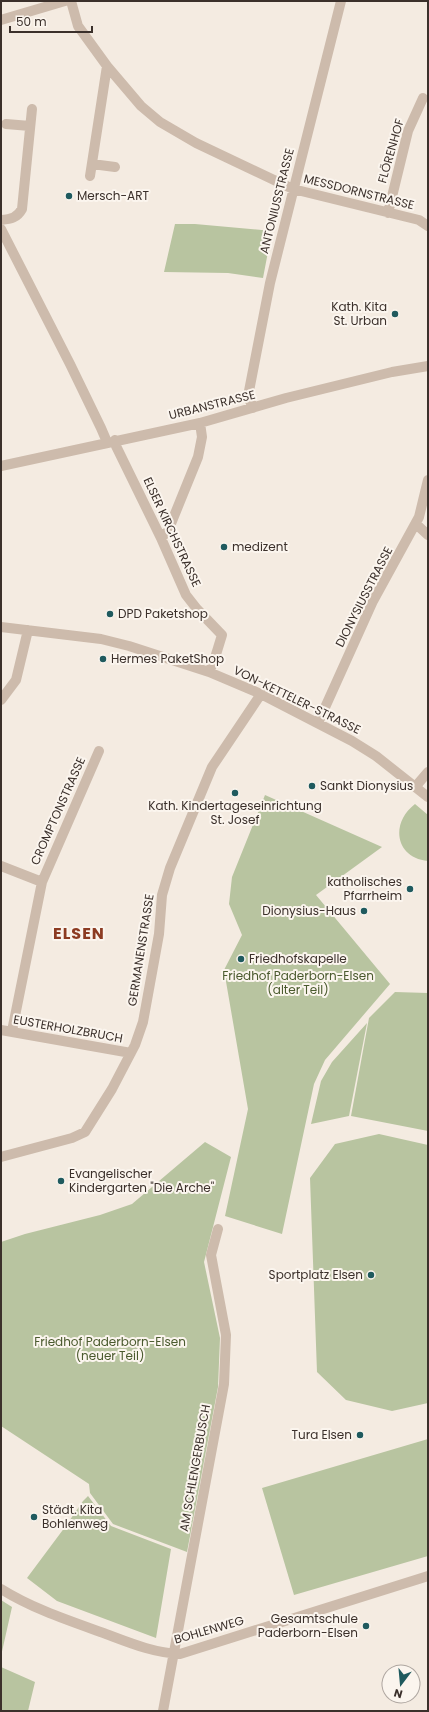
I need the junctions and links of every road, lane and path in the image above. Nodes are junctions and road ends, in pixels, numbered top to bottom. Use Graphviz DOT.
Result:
graph roads {
  1 [pos="65,1"];
  2 [pos="71,1"];
  3 [pos="341,1"];
  4 [pos="1,20"];
  5 [pos="107,66"];
  6 [pos="423,98"];
  7 [pos="32,109"];
  8 [pos="6,124"];
  9 [pos="30,126"];
  10 [pos="92,164"];
  11 [pos="115,167"];
  12 [pos="90,176"];
  13 [pos="293,189"];
  14 [pos="388,214"];
  15 [pos="1,220"];
  16 [pos="428,226"];
  17 [pos="1,229"];
  18 [pos="428,366"];
  19 [pos="253,408"];
  20 [pos="200,423"];
  21 [pos="111,441"];
  22 [pos="1,466"];
  23 [pos="428,480"];
  24 [pos="416,524"];
  25 [pos="428,535"];
  26 [pos="162,538"];
  27 [pos="1,627"];
  28 [pos="28,630"];
  29 [pos="209,672"];
  30 [pos="261,694"];
  31 [pos="1,700"];
  32 [pos="318,723"];
  33 [pos="99,751"];
  34 [pos="428,772"];
  35 [pos="416,786"];
  36 [pos="428,797"];
  37 [pos="1,866"];
  38 [pos="42,882"];
  39 [pos="1,1030"];
  40 [pos="12,1031"];
  41 [pos="131,1054"];
  42 [pos="1,1157"];
  43 [pos="218,1229"];
  44 [pos="428,1576"];
  45 [pos="1,1589"];
  46 [pos="174,1654"];
  47 [pos="163,1711"];
  1 -- 4 [label="street"];
  2 -- 5 [label="street, MESSDORNSTRASSE"];
  3 -- 13 [label="street, ANTONIUSSTRASSE"];
  5 -- 10 [label="street"];
  5 -- 13 [label="street, MESSDORNSTRASSE"];
  6 -- 14 [label="street, FLÖRENHOF"];
  7 -- 9 [label="street"];
  8 -- 9 [label="street"];
  9 -- 15 [label="street"];
  10 -- 11 [label="street"];
  10 -- 12 [label="street"];
  13 -- 14 [label="street, MESSDORNSTRASSE"];
  13 -- 19 [label="street, ANTONIUSSTRASSE"];
  14 -- 16 [label="street, MESSDORNSTRASSE"];
  17 -- 21 [label="street, ELSER KIRCHSTRASSE"];
  18 -- 19 [label="street, URBANSTRASSE"];
  19 -- 20 [label="street, URBANSTRASSE"];
  20 -- 21 [label="street, URBANSTRASSE"];
  20 -- 26 [label="street"];
  21 -- 22 [label="street, URBANSTRASSE"];
  21 -- 26 [label="street, ELSER KIRCHSTRASSE"];
  23 -- 24 [label="street, DIONYSIUSSTRASSE"];
  24 -- 25 [label="street"];
  24 -- 32 [label="street, DIONYSIUSSTRASSE"];
  26 -- 29 [label="street, ELSER KIRCHSTRASSE"];
  27 -- 28 [label="street, VON-KETTELER-STRASSE"];
  28 -- 29 [label="street, VON-KETTELER-STRASSE"];
  28 -- 31 [label="street"];
  29 -- 30 [label="street, VON-KETTELER-STRASSE"];
  30 -- 32 [label="street, VON-KETTELER-STRASSE"];
  30 -- 41 [label="street, GERMANENSTRASSE"];
  32 -- 35 [label="street, VON-KETTELER-STRASSE"];
  33 -- 38 [label="street, CROMPTONSTRASSE"];
  34 -- 35 [label="street"];
  35 -- 36 [label="street, VON-KETTELER-STRASSE"];
  37 -- 38 [label="street, CROMPTONSTRASSE"];
  38 -- 40 [label="street, CROMPTONSTRASSE"];
  39 -- 40 [label="street, EUSTERHOLZBRUCH"];
  40 -- 41 [label="street, EUSTERHOLZBRUCH"];
  41 -- 42 [label="street, GERMANENSTRASSE"];
  43 -- 46 [label="street, AM SCHLENGERBUSCH"];
  44 -- 46 [label="street, BOHLENWEG"];
  45 -- 46 [label="street, BOHLENWEG"];
  46 -- 47 [label="street, AM SCHLENGERBUSCH"];
}
